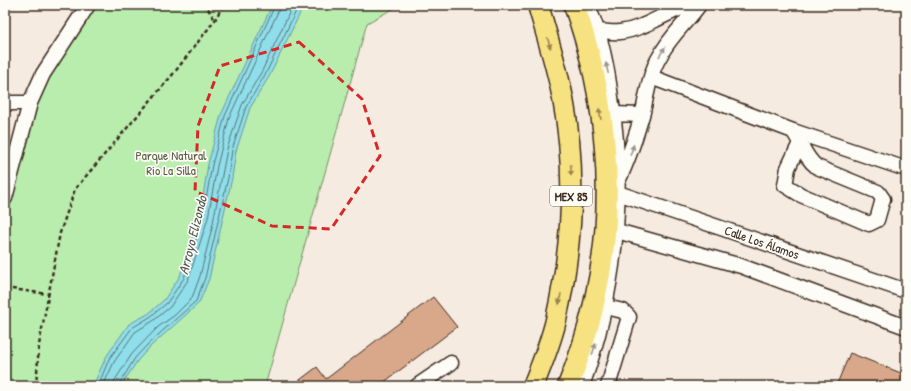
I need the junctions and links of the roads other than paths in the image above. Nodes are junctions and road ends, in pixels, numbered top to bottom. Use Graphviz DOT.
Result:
graph roads {
  1 [pos="88,5"];
  2 [pos="538,5"];
  3 [pos="574,5"];
  4 [pos="587,5"];
  5 [pos="691,5"];
  6 [pos="700,5"];
  7 [pos="598,31"];
  8 [pos="651,77"];
  9 [pos="5,103"];
  10 [pos="30,103"];
  11 [pos="614,114"];
  12 [pos="642,115"];
  13 [pos="793,131"];
  14 [pos="800,143"];
  15 [pos="906,169"];
  16 [pos="618,188"];
  17 [pos="5,198"];
  18 [pos="617,231"];
  19 [pos="906,291"];
  20 [pos="606,307"];
  21 [pos="906,327"];
  22 [pos="451,363"];
  23 [pos="417,386"];
  24 [pos="533,386"];
  25 [pos="568,386"];
  26 [pos="582,386"];
  27 [pos="608,386"];
  1 -- 10 [label="street"];
  2 -- 24 [label="highway, MEX 85, one-way"];
  25 -- 3 [label="highway, MEX 85, one-way"];
  4 -- 7 [label="street"];
  5 -- 7 [label="street"];
  8 -- 6 [label="street, one-way"];
  11 -- 7 [label="street, one-way"];
  8 -- 12 [label="street"];
  8 -- 13 [label="street"];
  9 -- 10 [label="street"];
  10 -- 17 [label="street"];
  11 -- 12 [label="street"];
  11 -- 16 [label="street"];
  16 -- 12 [label="street, one-way"];
  13 -- 14 [label="street"];
  13 -- 15 [label="street"];
  14 -- 14 [label="street"];
  16 -- 18 [label="street"];
  16 -- 19 [label="street, Calle Los Álamos"];
  18 -- 20 [label="street"];
  18 -- 21 [label="street"];
  26 -- 20 [label="street, one-way"];
  20 -- 27 [label="street"];
  22 -- 23 [label="street"];
}
